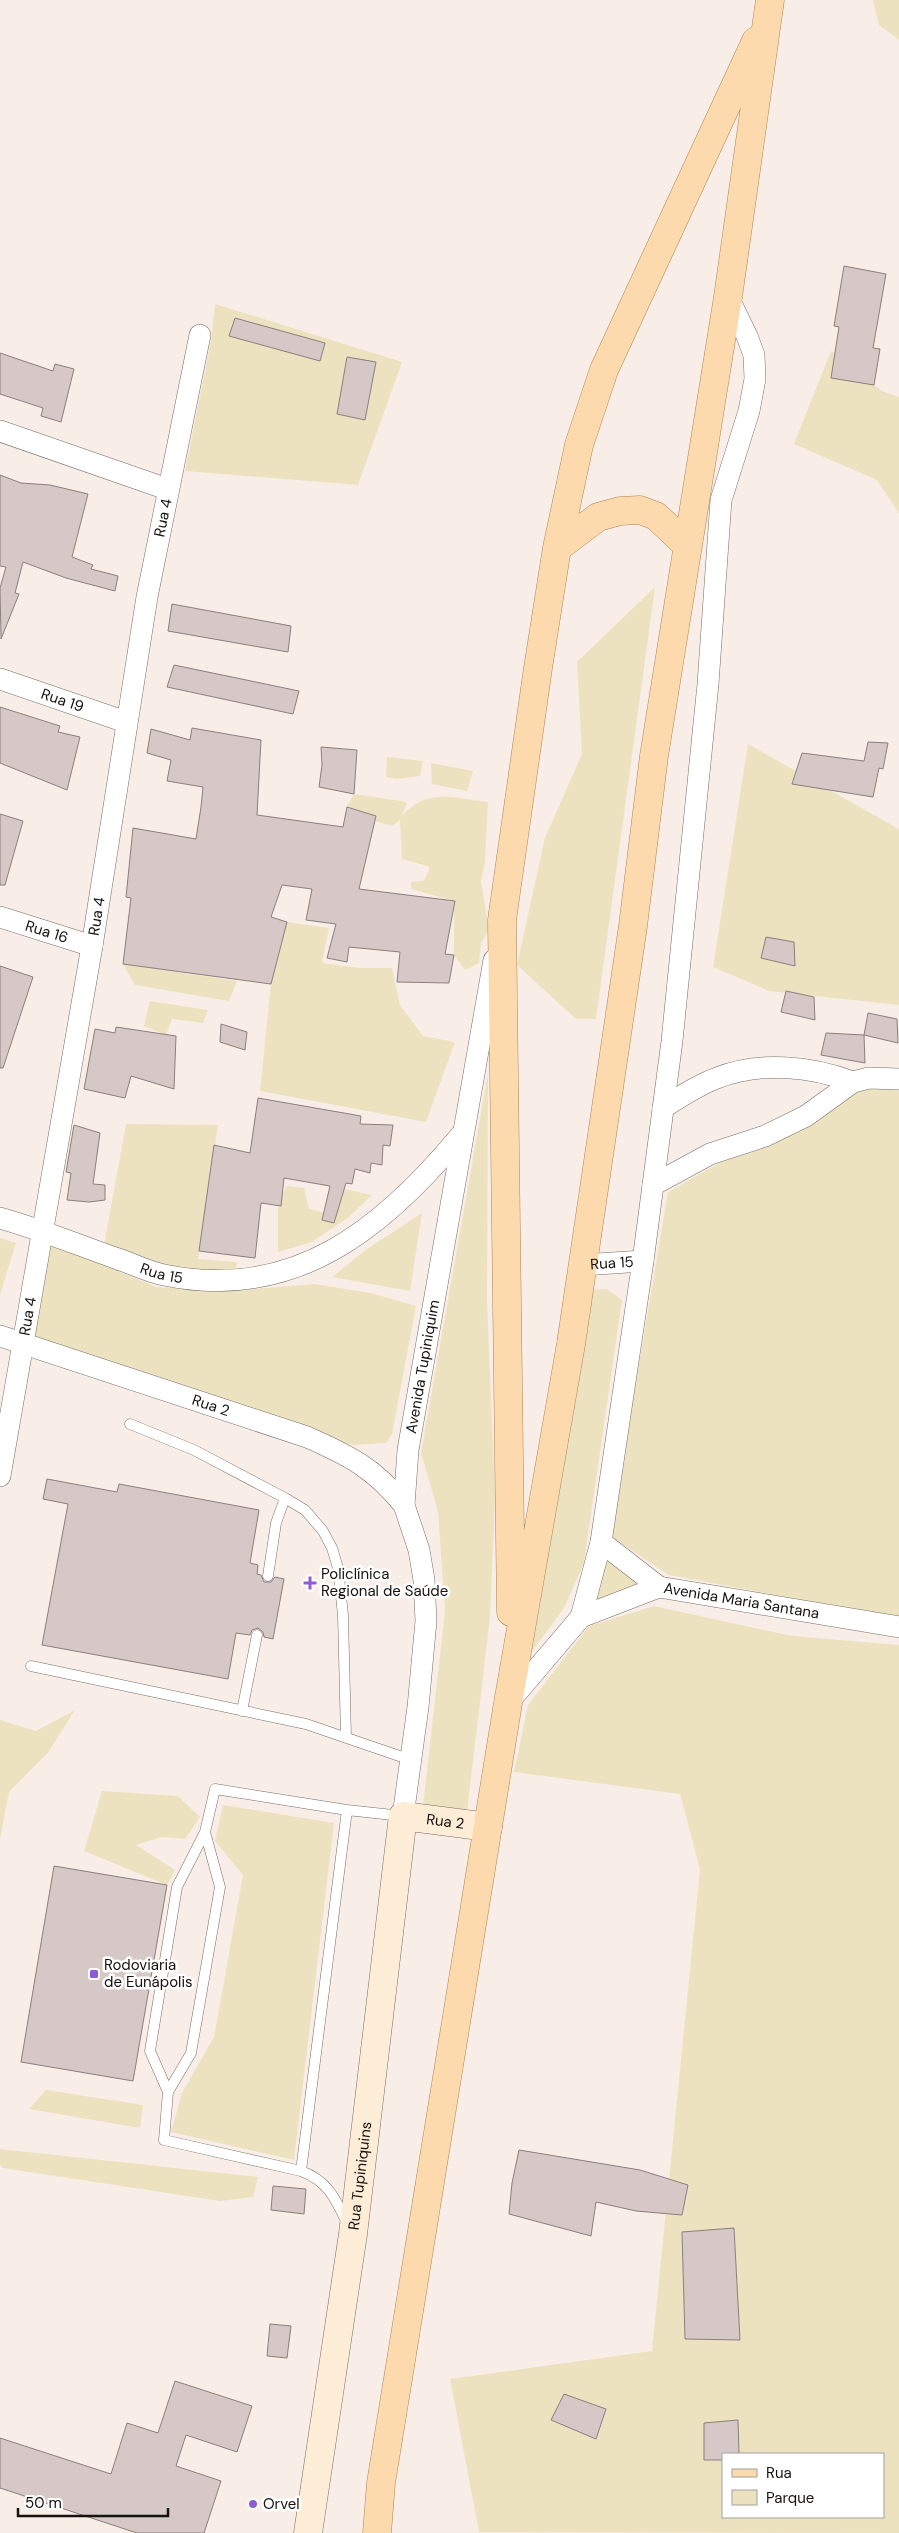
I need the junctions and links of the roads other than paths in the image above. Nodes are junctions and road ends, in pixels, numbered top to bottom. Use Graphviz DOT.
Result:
graph roads {
  1 [pos="769,8"];
  2 [pos="728,298"];
  3 [pos="200,335"];
  4 [pos="0,431"];
  5 [pos="167,490"];
  6 [pos="688,546"];
  7 [pos="557,548"];
  8 [pos="0,679"];
  9 [pos="126,722"];
  10 [pos="0,917"];
  11 [pos="502,920"];
  12 [pos="92,946"];
  13 [pos="899,1079"];
  14 [pos="853,1082"];
  15 [pos="663,1108"];
  16 [pos="462,1133"];
  17 [pos="653,1185"];
  18 [pos="0,1218"];
  19 [pos="44,1230"];
  20 [pos="643,1261"];
  21 [pos="582,1265"];
  22 [pos="0,1336"];
  23 [pos="22,1344"];
  24 [pos="130,1424"];
  25 [pos="0,1476"];
  26 [pos="285,1498"];
  27 [pos="404,1505"];
  28 [pos="601,1542"];
  29 [pos="268,1576"];
  30 [pos="659,1587"];
  31 [pos="581,1617"];
  32 [pos="899,1627"];
  33 [pos="257,1636"];
  34 [pos="31,1666"];
  35 [pos="510,1692"];
  36 [pos="242,1711"];
  37 [pos="346,1737"];
  38 [pos="411,1760"];
  39 [pos="347,1810"];
  40 [pos="404,1816"];
  41 [pos="488,1827"];
  42 [pos="205,1832"];
  43 [pos="168,2092"];
  44 [pos="301,2170"];
  45 [pos="353,2234"];
  46 [pos="381,2483"];
  47 [pos="308,2533"];
  48 [pos="357,2533"];
  49 [pos="377,2533"];
  1 -- 2 [label="main road"];
  1 -- 7 [label="main road"];
  2 -- 6 [label="main road"];
  2 -- 15 [label="street"];
  3 -- 5 [label="street, Rua 4"];
  4 -- 5 [label="street, Rua 4"];
  5 -- 9 [label="street, Rua 4"];
  6 -- 7 [label="main road"];
  6 -- 21 [label="main road"];
  7 -- 11 [label="main road"];
  8 -- 9 [label="street, Rua 19"];
  9 -- 12 [label="street, Rua 4"];
  10 -- 12 [label="street, Rua 16"];
  11 -- 16 [label="street, Avenida Tupiniquim"];
  11 -- 35 [label="main road"];
  12 -- 19 [label="street, Rua 4"];
  13 -- 14 [label="street"];
  14 -- 15 [label="street"];
  14 -- 17 [label="street"];
  15 -- 17 [label="street"];
  16 -- 19 [label="street, Rua 15"];
  16 -- 27 [label="street, Avenida Tupiniquim"];
  17 -- 20 [label="street"];
  18 -- 19 [label="street, Rua 15"];
  19 -- 23 [label="street, Rua 4"];
  20 -- 21 [label="street, Rua 15"];
  20 -- 28 [label="street"];
  21 -- 35 [label="main road"];
  22 -- 23 [label="street, Rua 2"];
  23 -- 25 [label="street, Rua 4"];
  23 -- 27 [label="street, Rua 2"];
  24 -- 26 [label="lane"];
  26 -- 29 [label="lane"];
  26 -- 37 [label="lane"];
  27 -- 38 [label="street, Avenida Tupiniquim"];
  28 -- 30 [label="street"];
  28 -- 31 [label="street"];
  30 -- 31 [label="street, Avenida Maria Santana"];
  30 -- 32 [label="street, Avenida Maria Santana"];
  31 -- 35 [label="street, Avenida Maria Santana"];
  33 -- 36 [label="lane"];
  34 -- 36 [label="lane"];
  35 -- 41 [label="main road"];
  36 -- 37 [label="lane"];
  37 -- 38 [label="lane"];
  38 -- 40 [label="street, Avenida Tupiniquim"];
  39 -- 40 [label="lane"];
  39 -- 42 [label="lane"];
  39 -- 44 [label="lane"];
  40 -- 41 [label="street, Rua 2"];
  40 -- 45 [label="street, Rua Tupiniquins"];
  41 -- 46 [label="main road"];
  42 -- 43 [label="lane"];
  42 -- 43 [label="lane"];
  43 -- 44 [label="lane"];
  44 -- 45 [label="lane"];
  45 -- 47 [label="street, Rua Tupiniquins"];
  46 -- 48 [label="main road"];
  46 -- 49 [label="main road"];
}
